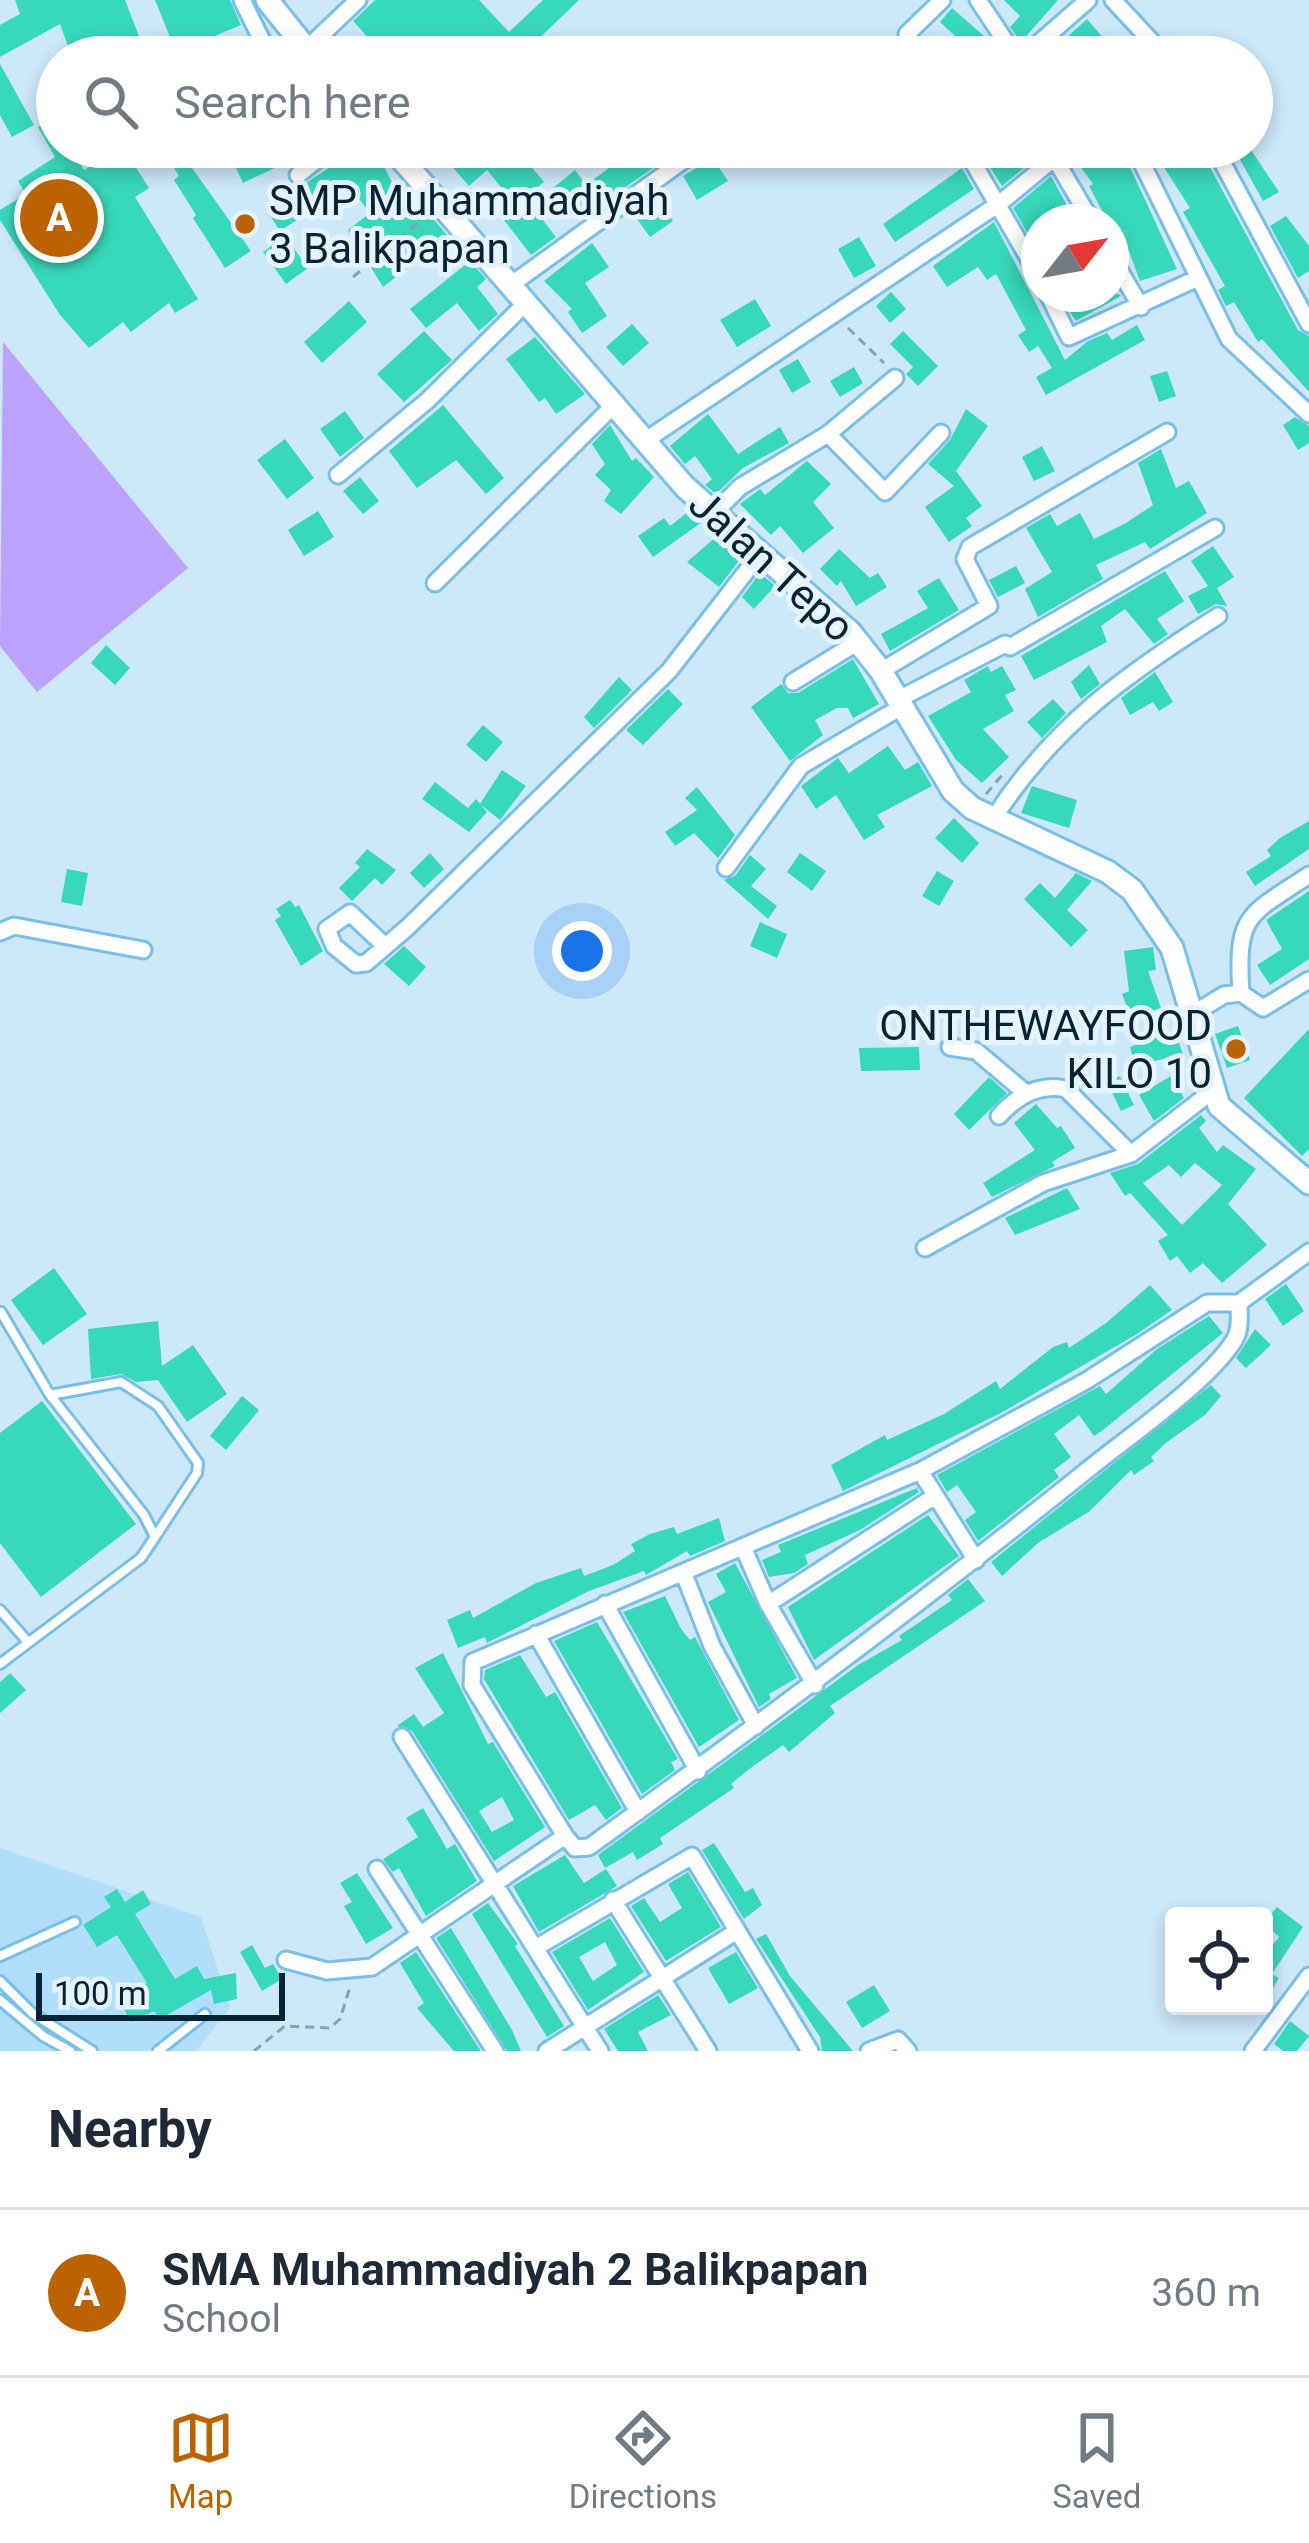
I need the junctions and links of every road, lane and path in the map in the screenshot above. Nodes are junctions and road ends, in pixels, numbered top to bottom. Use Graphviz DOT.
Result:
graph roads {
  1 [pos="242,0"];
  2 [pos="267,0"];
  3 [pos="358,0"];
  4 [pos="942,0"];
  5 [pos="978,0"];
  6 [pos="1088,0"];
  7 [pos="1113,0"];
  8 [pos="908,34"];
  9 [pos="260,36"];
  10 [pos="293,36"];
  11 [pos="324,36"];
  12 [pos="1005,36"];
  13 [pos="1045,36"];
  14 [pos="1146,36"];
  15 [pos="307,168"];
  16 [pos="409,168"];
  17 [pos="676,168"];
  18 [pos="978,168"];
  19 [pos="1043,168"];
  20 [pos="1069,168"];
  21 [pos="1144,168"];
  22 [pos="1225,168"];
  23 [pos="298,175"];
  24 [pos="1000,203"];
  25 [pos="1084,204"];
  26 [pos="440,205"];
  27 [pos="1021,242"];
  28 [pos="353,278"];
  29 [pos="1198,278"];
  30 [pos="1129,287"];
  31 [pos="520,292"];
  32 [pos="1141,307"];
  33 [pos="1057,312"];
  34 [pos="1129,312"];
  35 [pos="1129,312"];
  36 [pos="835,313"];
  37 [pos="1309,324"];
  38 [pos="895,374"];
  39 [pos="616,403"];
  40 [pos="1309,414"];
  41 [pos="1167,432"];
  42 [pos="828,434"];
  43 [pos="941,434"];
  44 [pos="646,440"];
  45 [pos="338,476"];
  46 [pos="712,515"];
  47 [pos="1214,528"];
  48 [pos="759,555"];
  49 [pos="435,584"];
  50 [pos="1218,616"];
  51 [pos="858,642"];
  52 [pos="881,671"];
  53 [pos="793,682"];
  54 [pos="899,703"];
  55 [pos="1014,763"];
  56 [pos="972,808"];
  57 [pos="993,819"];
  58 [pos="726,868"];
  59 [pos="1309,875"];
  60 [pos="0,932"];
  61 [pos="384,944"];
  62 [pos="143,950"];
  63 [pos="1309,980"];
  64 [pos="1241,993"];
  65 [pos="1193,1014"];
  66 [pos="950,1047"];
  67 [pos="1211,1092"];
  68 [pos="1027,1094"];
  69 [pos="999,1116"];
  70 [pos="1131,1154"];
  71 [pos="1309,1183"];
  72 [pos="925,1248"];
  73 [pos="1309,1252"];
  74 [pos="1239,1303"];
  75 [pos="1,1312"];
  76 [pos="50,1395"];
  77 [pos="920,1471"];
  78 [pos="935,1496"];
  79 [pos="155,1538"];
  80 [pos="743,1546"];
  81 [pos="976,1560"];
  82 [pos="685,1574"];
  83 [pos="605,1604"];
  84 [pos="768,1604"];
  85 [pos="0,1610"];
  86 [pos="536,1634"];
  87 [pos="28,1642"];
  88 [pos="0,1664"];
  89 [pos="815,1684"];
  90 [pos="756,1726"];
  91 [pos="402,1737"];
  92 [pos="698,1771"];
  93 [pos="638,1812"];
  94 [pos="565,1836"];
  95 [pos="377,1869"];
  96 [pos="493,1882"];
  97 [pos="613,1900"];
  98 [pos="75,1922"];
  99 [pos="737,1931"];
  100 [pos="420,1933"];
  101 [pos="537,1947"];
  102 [pos="0,1956"];
  103 [pos="286,1960"];
  104 [pos="371,1967"];
  105 [pos="1309,1976"];
  106 [pos="663,1980"];
  107 [pos="0,1981"];
  108 [pos="0,2000"];
  109 [pos="205,2014"];
  110 [pos="584,2026"];
  111 [pos="70,2051"];
  112 [pos="92,2051"];
  113 [pos="158,2051"];
  114 [pos="254,2051"];
  115 [pos="495,2051"];
  116 [pos="547,2051"];
  117 [pos="600,2051"];
  118 [pos="708,2051"];
  119 [pos="810,2051"];
  120 [pos="869,2051"];
  121 [pos="908,2051"];
  122 [pos="1252,2051"];
  1 -- 9 [label="street"];
  2 -- 10 [label="street"];
  3 -- 11 [label="street"];
  4 -- 8 [label="street"];
  5 -- 12 [label="street"];
  6 -- 13 [label="street"];
  7 -- 14 [label="street"];
  15 -- 23 [label="street"];
  16 -- 26 [label="street, Jalan Tepo"];
  17 -- 31 [label="street"];
  18 -- 24 [label="street"];
  19 -- 24 [label="street"];
  20 -- 25 [label="street"];
  21 -- 29 [label="street"];
  22 -- 37 [label="street"];
  24 -- 27 [label="street"];
  24 -- 36 [label="street"];
  26 -- 28 [label="path"];
  26 -- 31 [label="street, Jalan Tepo"];
  29 -- 32 [label="street"];
  29 -- 40 [label="street"];
  30 -- 32 [label="street"];
  31 -- 39 [label="street, Jalan Tepo"];
  31 -- 45 [label="street"];
  32 -- 34 [label="street"];
  33 -- 35 [label="street"];
  36 -- 38 [label="path"];
  36 -- 44 [label="street"];
  38 -- 42 [label="street"];
  39 -- 44 [label="street, Jalan Tepo"];
  39 -- 49 [label="street"];
  41 -- 52 [label="street"];
  42 -- 43 [label="street"];
  42 -- 46 [label="street"];
  44 -- 46 [label="street, Jalan Tepo"];
  46 -- 48 [label="street, Jalan Tepo"];
  47 -- 54 [label="street"];
  48 -- 51 [label="street, Jalan Tepo"];
  48 -- 61 [label="street"];
  50 -- 57 [label="street"];
  51 -- 52 [label="street, Jalan Tepo"];
  51 -- 53 [label="street"];
  52 -- 54 [label="street, Jalan Tepo"];
  54 -- 56 [label="street, Jalan Tepo"];
  54 -- 58 [label="street"];
  55 -- 56 [label="path"];
  56 -- 57 [label="street, Jalan Tepo"];
  57 -- 65 [label="street, Jalan Tepo"];
  59 -- 64 [label="street"];
  60 -- 62 [label="street"];
  63 -- 64 [label="street"];
  64 -- 65 [label="street"];
  65 -- 67 [label="street, Jalan Tepo"];
  66 -- 68 [label="street"];
  67 -- 70 [label="street"];
  67 -- 71 [label="street, Jalan Tepo"];
  68 -- 69 [label="street"];
  68 -- 70 [label="street"];
  70 -- 72 [label="street"];
  73 -- 74 [label="street"];
  74 -- 77 [label="street"];
  74 -- 81 [label="street"];
  75 -- 76 [label="lane"];
  76 -- 79 [label="lane"];
  76 -- 79 [label="lane"];
  77 -- 78 [label="street"];
  77 -- 80 [label="street"];
  78 -- 81 [label="street"];
  78 -- 84 [label="street"];
  79 -- 87 [label="lane"];
  80 -- 82 [label="street"];
  80 -- 84 [label="street"];
  81 -- 89 [label="street"];
  82 -- 83 [label="street"];
  82 -- 90 [label="street"];
  83 -- 86 [label="street"];
  83 -- 92 [label="street"];
  84 -- 89 [label="street"];
  85 -- 87 [label="lane"];
  86 -- 93 [label="street"];
  86 -- 94 [label="street"];
  87 -- 88 [label="lane"];
  89 -- 90 [label="street"];
  90 -- 92 [label="street"];
  91 -- 96 [label="street"];
  92 -- 93 [label="street"];
  93 -- 94 [label="street"];
  94 -- 96 [label="street"];
  95 -- 100 [label="street"];
  96 -- 100 [label="street"];
  96 -- 101 [label="street"];
  97 -- 99 [label="street"];
  97 -- 101 [label="street"];
  97 -- 106 [label="street"];
  98 -- 102 [label="lane"];
  99 -- 106 [label="street"];
  99 -- 119 [label="street"];
  100 -- 104 [label="street"];
  100 -- 115 [label="street"];
  101 -- 110 [label="street"];
  103 -- 104 [label="street"];
  104 -- 114 [label="path"];
  105 -- 122 [label="street"];
  106 -- 110 [label="street"];
  106 -- 118 [label="street"];
  107 -- 112 [label="lane"];
  108 -- 111 [label="lane"];
  109 -- 113 [label="lane"];
  110 -- 116 [label="street"];
  110 -- 117 [label="street"];
  120 -- 121 [label="street"];
}
